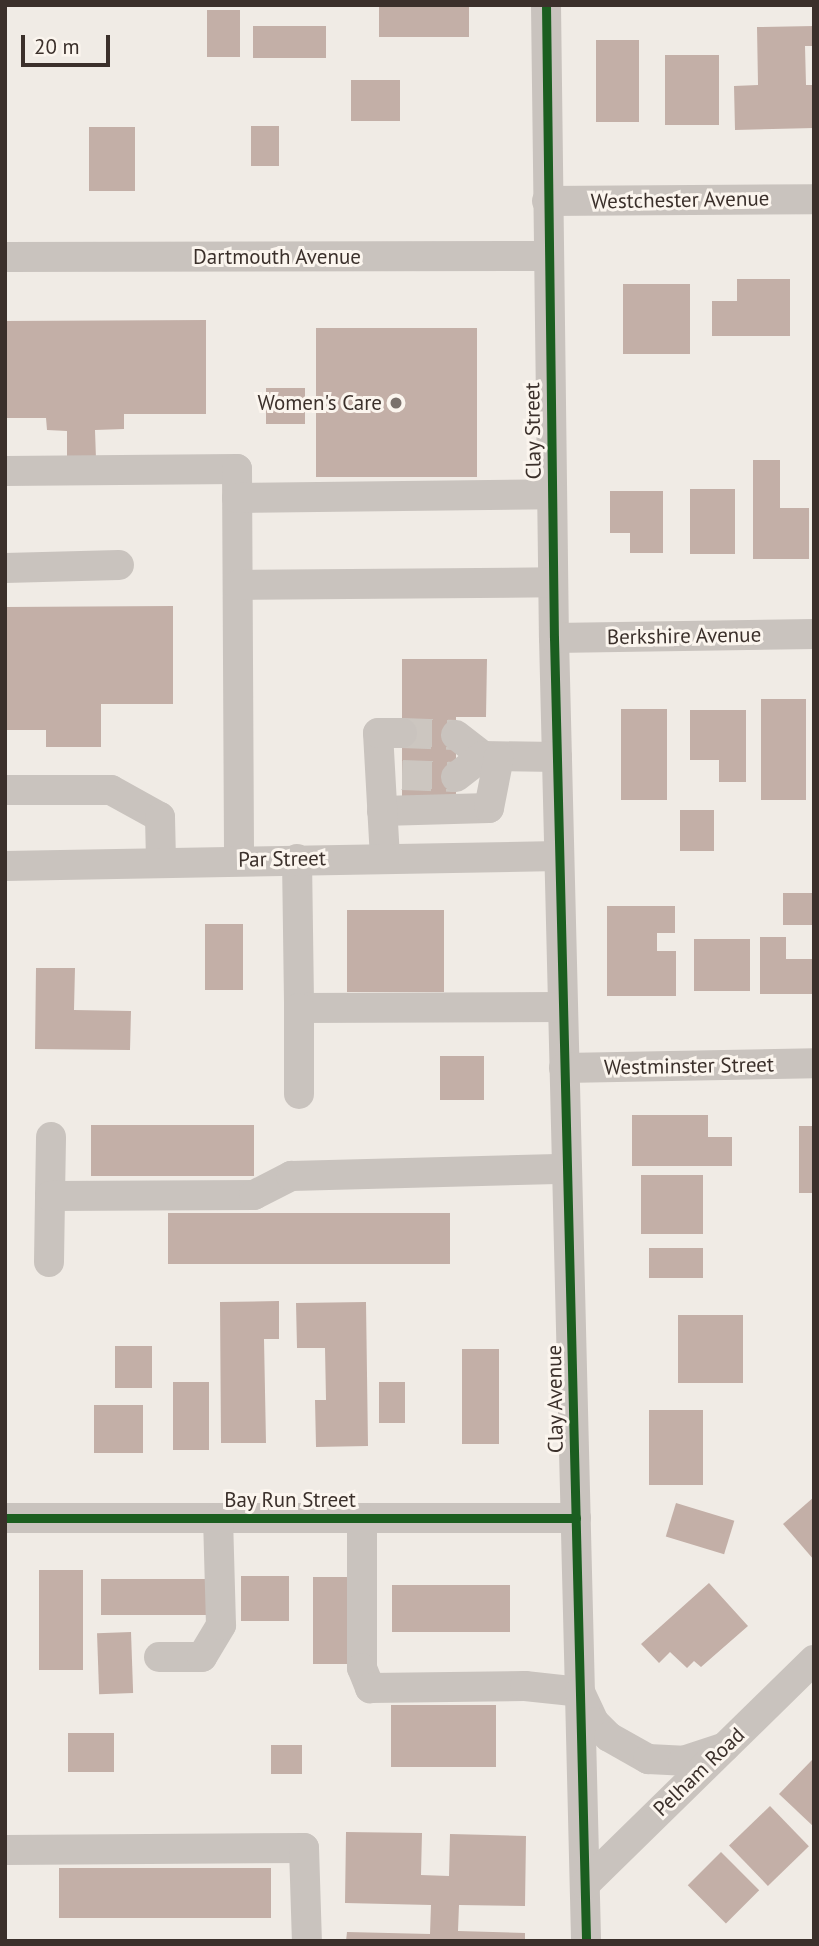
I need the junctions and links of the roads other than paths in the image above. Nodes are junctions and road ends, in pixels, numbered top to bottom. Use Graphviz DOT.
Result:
graph roads {
  1 [pos="546,5"];
  2 [pos="814,199"];
  3 [pos="547,201"];
  4 [pos="548,256"];
  5 [pos="5,257"];
  6 [pos="5,471"];
  7 [pos="552,494"];
  8 [pos="237,498"];
  9 [pos="119,565"];
  10 [pos="5,568"];
  11 [pos="553,582"];
  12 [pos="238,585"];
  13 [pos="814,634"];
  14 [pos="554,638"];
  15 [pos="401,733"];
  16 [pos="456,735"];
  17 [pos="491,756"];
  18 [pos="556,757"];
  19 [pos="456,777"];
  20 [pos="5,790"];
  21 [pos="489,808"];
  22 [pos="382,811"];
  23 [pos="559,856"];
  24 [pos="489,857"];
  25 [pos="385,858"];
  26 [pos="297,859"];
  27 [pos="239,860"];
  28 [pos="161,861"];
  29 [pos="5,866"];
  30 [pos="563,1007"];
  31 [pos="299,1008"];
  32 [pos="814,1063"];
  33 [pos="564,1068"];
  34 [pos="299,1094"];
  35 [pos="51,1137"];
  36 [pos="567,1169"];
  37 [pos="50,1196"];
  38 [pos="49,1262"];
  39 [pos="5,1518"];
  40 [pos="218,1518"];
  41 [pos="362,1518"];
  42 [pos="576,1518"];
  43 [pos="159,1657"];
  44 [pos="814,1660"];
  45 [pos="580,1692"];
  46 [pos="725,1746"];
  47 [pos="5,1850"];
  48 [pos="585,1884"];
  49 [pos="307,1941"];
  50 [pos="586,1941"];
  1 -- 3 [label="street, Clay Street"];
  2 -- 3 [label="street, Westchester Avenue"];
  3 -- 4 [label="street, Clay Street"];
  4 -- 5 [label="street, Dartmouth Avenue"];
  4 -- 7 [label="street, Clay Street"];
  6 -- 8 [label="street"];
  7 -- 8 [label="street"];
  7 -- 11 [label="street, Clay Street"];
  8 -- 12 [label="street"];
  9 -- 10 [label="street"];
  11 -- 12 [label="street"];
  11 -- 14 [label="street, Clay Street"];
  12 -- 27 [label="street"];
  13 -- 14 [label="street, Berkshire Avenue"];
  14 -- 18 [label="street, Clay Street"];
  15 -- 22 [label="street"];
  16 -- 17 [label="street"];
  17 -- 18 [label="street"];
  17 -- 19 [label="street"];
  17 -- 21 [label="street"];
  18 -- 23 [label="street, Clay Street"];
  20 -- 28 [label="street"];
  21 -- 22 [label="street"];
  21 -- 24 [label="street"];
  22 -- 25 [label="street"];
  23 -- 24 [label="street, Par Street"];
  23 -- 30 [label="street, Clay Avenue"];
  24 -- 25 [label="street, Par Street"];
  25 -- 26 [label="street, Par Street"];
  26 -- 27 [label="street, Par Street"];
  26 -- 31 [label="street"];
  27 -- 28 [label="street, Par Street"];
  28 -- 29 [label="street, Par Street"];
  30 -- 31 [label="street"];
  30 -- 33 [label="street, Clay Avenue"];
  31 -- 34 [label="street"];
  32 -- 33 [label="street, Westminster Street"];
  33 -- 36 [label="street, Clay Avenue"];
  35 -- 37 [label="street"];
  36 -- 37 [label="street"];
  36 -- 42 [label="street, Clay Avenue"];
  37 -- 38 [label="street"];
  39 -- 40 [label="street, Bay Run Street"];
  40 -- 41 [label="street, Bay Run Street"];
  40 -- 43 [label="street"];
  41 -- 42 [label="street, Bay Run Street"];
  41 -- 45 [label="street"];
  42 -- 45 [label="street, Clay Avenue"];
  44 -- 46 [label="street, Pelham Road"];
  45 -- 46 [label="street"];
  45 -- 48 [label="street, Clay Avenue"];
  46 -- 48 [label="street, Pelham Road"];
  47 -- 49 [label="street"];
  48 -- 50 [label="street, Clay Avenue"];
}
